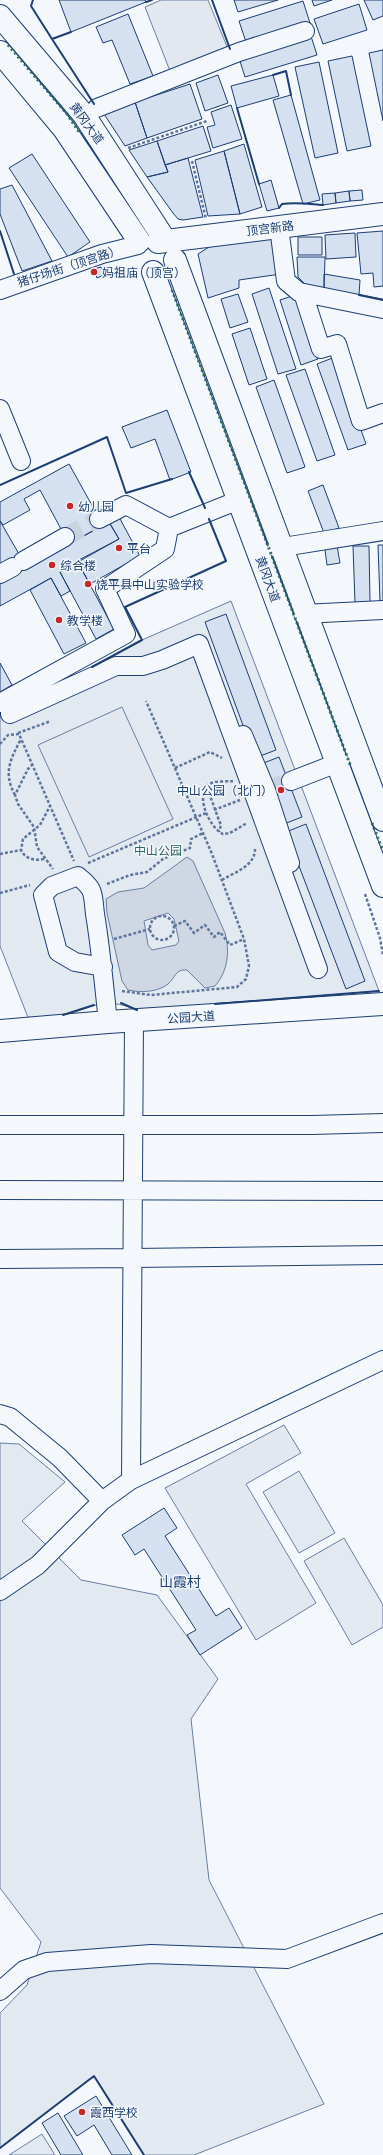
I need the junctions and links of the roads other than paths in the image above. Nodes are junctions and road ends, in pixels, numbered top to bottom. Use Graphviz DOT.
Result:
graph roads {
  1 [pos="0,16"];
  2 [pos="305,31"];
  3 [pos="0,52"];
  4 [pos="97,108"];
  5 [pos="383,214"];
  6 [pos="279,226"];
  7 [pos="149,241"];
  8 [pos="174,260"];
  9 [pos="153,272"];
  10 [pos="0,290"];
  11 [pos="303,293"];
  12 [pos="383,309"];
  13 [pos="0,409"];
  14 [pos="383,413"];
  15 [pos="21,460"];
  16 [pos="239,500"];
  17 [pos="99,519"];
  18 [pos="169,528"];
  19 [pos="383,532"];
  20 [pos="66,537"];
  21 [pos="277,548"];
  22 [pos="12,568"];
  23 [pos="383,610"];
  24 [pos="303,614"];
  25 [pos="212,681"];
  26 [pos="5,709"];
  27 [pos="340,762"];
  28 [pos="291,781"];
  29 [pos="383,820"];
  30 [pos="383,886"];
  31 [pos="292,902"];
  32 [pos="103,967"];
  33 [pos="318,969"];
  34 [pos="383,1004"];
  35 [pos="134,1021"];
  36 [pos="108,1022"];
  37 [pos="0,1031"];
  38 [pos="383,1123"];
  39 [pos="0,1124"];
  40 [pos="134,1124"];
  41 [pos="0,1190"];
  42 [pos="134,1190"];
  43 [pos="383,1191"];
  44 [pos="383,1255"];
  45 [pos="134,1258"];
  46 [pos="0,1259"];
  47 [pos="383,1360"];
  48 [pos="0,1414"];
  49 [pos="131,1480"];
  50 [pos="102,1501"];
  51 [pos="0,1591"];
  52 [pos="383,1923"];
  53 [pos="0,1991"];
  1 -- 7 [label="main road, 黄冈大道"];
  2 -- 4 [label="street"];
  3 -- 7 [label="main road, 黄冈大道"];
  5 -- 6 [label="main road, 顶宫新路"];
  6 -- 7 [label="main road, 顶宫新路"];
  6 -- 11 [label="street"];
  7 -- 10 [label="street, 猪仔场街（顶宫路）"];
  8 -- 29 [label="main road, 黄冈大道"];
  9 -- 30 [label="main road, 黄冈大道"];
  11 -- 12 [label="street"];
  11 -- 14 [label="street"];
  13 -- 15 [label="street"];
  16 -- 18 [label="street"];
  17 -- 18 [label="street"];
  18 -- 26 [label="street"];
  19 -- 21 [label="street"];
  20 -- 22 [label="street"];
  23 -- 24 [label="street"];
  25 -- 26 [label="street"];
  25 -- 31 [label="street"];
  25 -- 31 [label="street"];
  27 -- 28 [label="street"];
  31 -- 33 [label="street"];
  32 -- 32 [label="street"];
  32 -- 36 [label="street"];
  34 -- 35 [label="main road, 公园大道"];
  35 -- 36 [label="main road, 公园大道"];
  35 -- 40 [label="street"];
  36 -- 37 [label="main road, 公园大道"];
  38 -- 40 [label="street"];
  39 -- 40 [label="street"];
  40 -- 42 [label="street"];
  41 -- 42 [label="street"];
  42 -- 43 [label="street"];
  42 -- 45 [label="street"];
  44 -- 45 [label="street"];
  45 -- 46 [label="street"];
  45 -- 49 [label="street"];
  47 -- 49 [label="street"];
  48 -- 50 [label="street"];
  49 -- 50 [label="street"];
  50 -- 51 [label="street"];
  52 -- 53 [label="street"];
}
